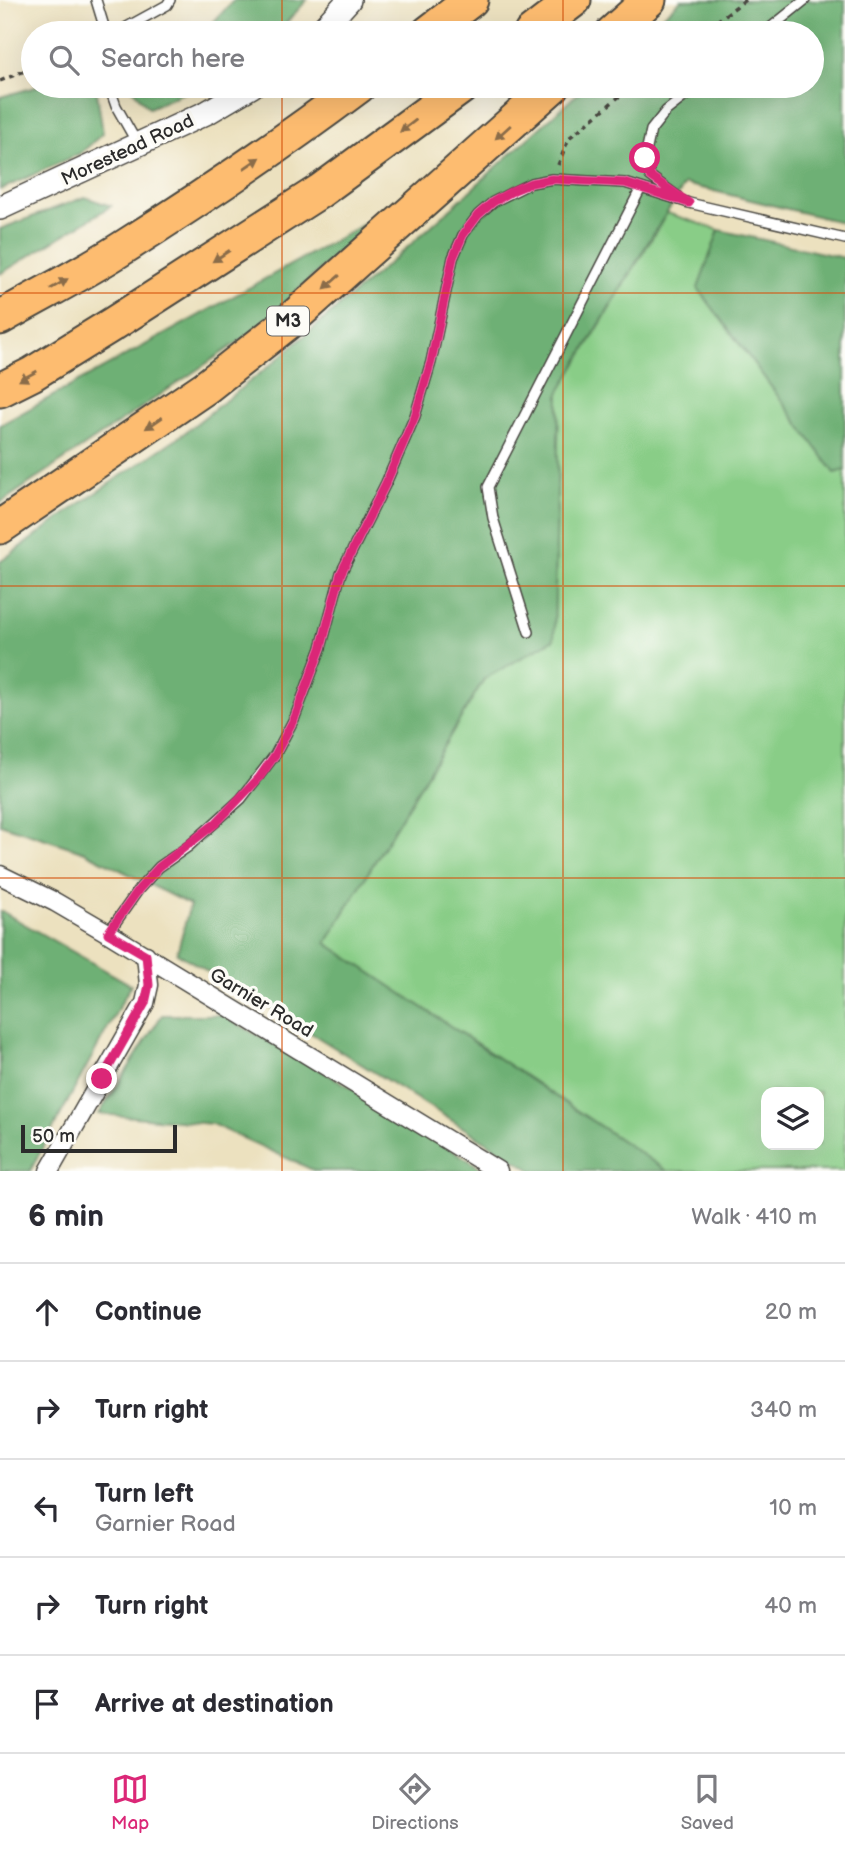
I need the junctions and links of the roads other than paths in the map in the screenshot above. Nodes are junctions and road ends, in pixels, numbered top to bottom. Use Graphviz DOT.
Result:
graph roads {
  1 [pos="96,0"];
  2 [pos="170,0"];
  3 [pos="349,0"];
  4 [pos="471,0"];
  5 [pos="573,0"];
  6 [pos="649,0"];
  7 [pos="806,0"];
  8 [pos="102,21"];
  9 [pos="138,21"];
  10 [pos="330,21"];
  11 [pos="444,21"];
  12 [pos="546,21"];
  13 [pos="625,21"];
  14 [pos="779,21"];
  15 [pos="113,98"];
  16 [pos="232,98"];
  17 [pos="343,98"];
  18 [pos="447,98"];
  19 [pos="540,98"];
  20 [pos="683,98"];
  21 [pos="138,145"];
  22 [pos="641,188"];
  23 [pos="689,203"];
  24 [pos="0,208"];
  25 [pos="845,239"];
  26 [pos="0,318"];
  27 [pos="0,390"];
  28 [pos="0,527"];
  29 [pos="529,632"];
  30 [pos="0,875"];
  31 [pos="108,933"];
  32 [pos="146,955"];
  33 [pos="49,1171"];
  34 [pos="498,1171"];
  1 -- 8 [label="lane"];
  2 -- 9 [label="lane"];
  3 -- 10 [label="street"];
  4 -- 11 [label="highway"];
  5 -- 12 [label="highway"];
  6 -- 13 [label="highway"];
  7 -- 14 [label="lane"];
  15 -- 21 [label="lane"];
  16 -- 21 [label="street, Morestead Road"];
  26 -- 17 [label="highway, one-way"];
  18 -- 27 [label="highway, one-way"];
  19 -- 28 [label="highway, M3, one-way"];
  20 -- 23 [label="lane"];
  21 -- 24 [label="street, Morestead Road"];
  22 -- 23 [label="lane"];
  22 -- 29 [label="lane"];
  22 -- 31 [label="lane"];
  23 -- 25 [label="lane"];
  30 -- 31 [label="street, Garnier Road"];
  31 -- 32 [label="street, Garnier Road"];
  32 -- 33 [label="street"];
  32 -- 34 [label="street, Garnier Road"];
}
